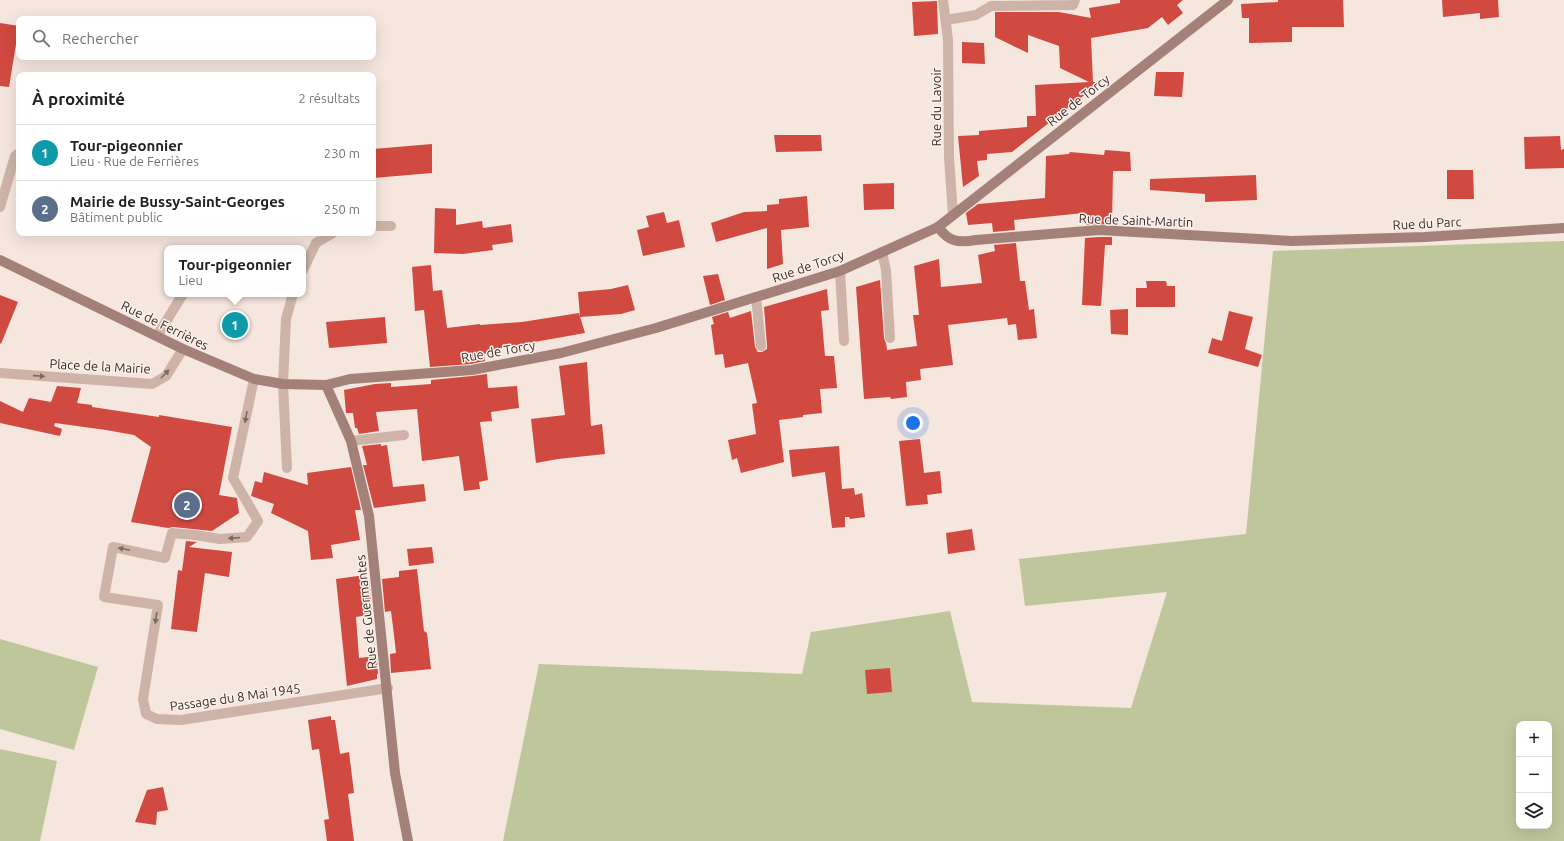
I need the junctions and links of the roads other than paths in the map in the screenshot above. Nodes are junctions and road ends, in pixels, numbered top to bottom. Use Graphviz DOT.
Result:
graph roads {
  1 [pos="942,0"];
  2 [pos="1075,0"];
  3 [pos="1226,1"];
  4 [pos="946,20"];
  5 [pos="16,155"];
  6 [pos="0,207"];
  7 [pos="954,214"];
  8 [pos="376,226"];
  9 [pos="391,226"];
  10 [pos="938,227"];
  11 [pos="1564,228"];
  12 [pos="327,236"];
  13 [pos="1292,241"];
  14 [pos="882,252"];
  15 [pos="0,260"];
  16 [pos="306,264"];
  17 [pos="840,271"];
  18 [pos="181,297"];
  19 [pos="291,297"];
  20 [pos="756,297"];
  21 [pos="158,336"];
  22 [pos="890,338"];
  23 [pos="844,341"];
  24 [pos="762,346"];
  25 [pos="183,349"];
  26 [pos="0,373"];
  27 [pos="254,379"];
  28 [pos="283,384"];
  29 [pos="326,385"];
  30 [pos="404,435"];
  31 [pos="351,441"];
  32 [pos="288,468"];
  33 [pos="388,688"];
  34 [pos="408,841"];
  1 -- 4 [label="street, Rue du Lavoir"];
  2 -- 4 [label="street"];
  3 -- 7 [label="street, Rue de Torcy"];
  4 -- 7 [label="street, Rue du Lavoir"];
  5 -- 6 [label="street"];
  7 -- 10 [label="street, Rue de Torcy"];
  8 -- 9 [label="street"];
  10 -- 13 [label="street, Rue de Saint-Martin"];
  10 -- 14 [label="street, Rue de Torcy"];
  11 -- 13 [label="street, Rue du Parc"];
  12 -- 16 [label="street"];
  14 -- 17 [label="street, Rue de Torcy"];
  14 -- 22 [label="street"];
  15 -- 21 [label="street, Rue de Ferrières"];
  17 -- 20 [label="street, Rue de Torcy"];
  17 -- 23 [label="street"];
  18 -- 21 [label="street"];
  19 -- 28 [label="street"];
  20 -- 24 [label="street"];
  20 -- 29 [label="street, Rue de Torcy"];
  21 -- 25 [label="street, Rue de Ferrières"];
  26 -- 25 [label="street, Place de la Mairie, one-way"];
  25 -- 27 [label="street, Rue de Ferrières"];
  27 -- 28 [label="street, Rue de Ferrières"];
  27 -- 33 [label="street, Passage du 8 Mai 1945, one-way"];
  28 -- 29 [label="street, Rue de Ferrières"];
  28 -- 32 [label="street"];
  29 -- 31 [label="street, Rue de Guermantes"];
  30 -- 31 [label="street"];
  31 -- 33 [label="street, Rue de Guermantes"];
  33 -- 34 [label="street, Rue de Guermantes"];
}
